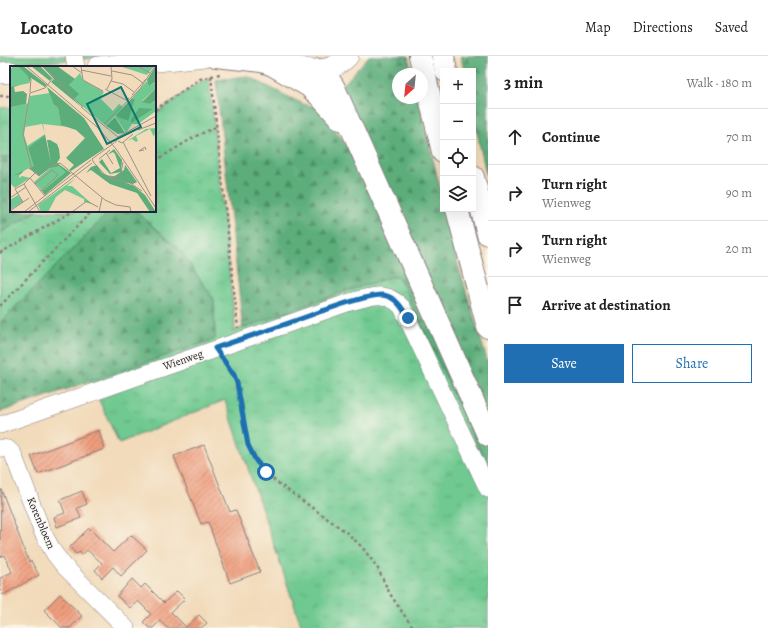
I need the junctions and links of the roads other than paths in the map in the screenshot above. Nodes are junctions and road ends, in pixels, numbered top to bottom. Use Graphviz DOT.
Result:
graph roads {
  1 [pos="74,56"];
  2 [pos="205,56"];
  3 [pos="280,56"];
  4 [pos="295,56"];
  5 [pos="348,56"];
  6 [pos="420,58"];
  7 [pos="175,59"];
  8 [pos="325,63"];
  9 [pos="76,66"];
  10 [pos="108,66"];
  11 [pos="218,68"];
  12 [pos="156,70"];
  13 [pos="352,130"];
  14 [pos="440,140"];
  15 [pos="476,189"];
  16 [pos="458,212"];
  17 [pos="488,234"];
  18 [pos="488,327"];
  19 [pos="0,425"];
  20 [pos="488,435"];
  21 [pos="0,448"];
  22 [pos="488,489"];
  23 [pos="126,628"];
  1 -- 9 [label="street"];
  2 -- 7 [label="main road"];
  3 -- 8 [label="main road"];
  4 -- 8 [label="main road"];
  5 -- 8 [label="main road"];
  6 -- 14 [label="highway"];
  7 -- 10 [label="main road"];
  7 -- 12 [label="street"];
  8 -- 13 [label="highway"];
  11 -- 13 [label="highway"];
  13 -- 20 [label="highway"];
  15 -- 17 [label="highway"];
  16 -- 18 [label="highway"];
  19 -- 22 [label="street, Wienweg"];
  21 -- 23 [label="street, Korenbloem"];
}
